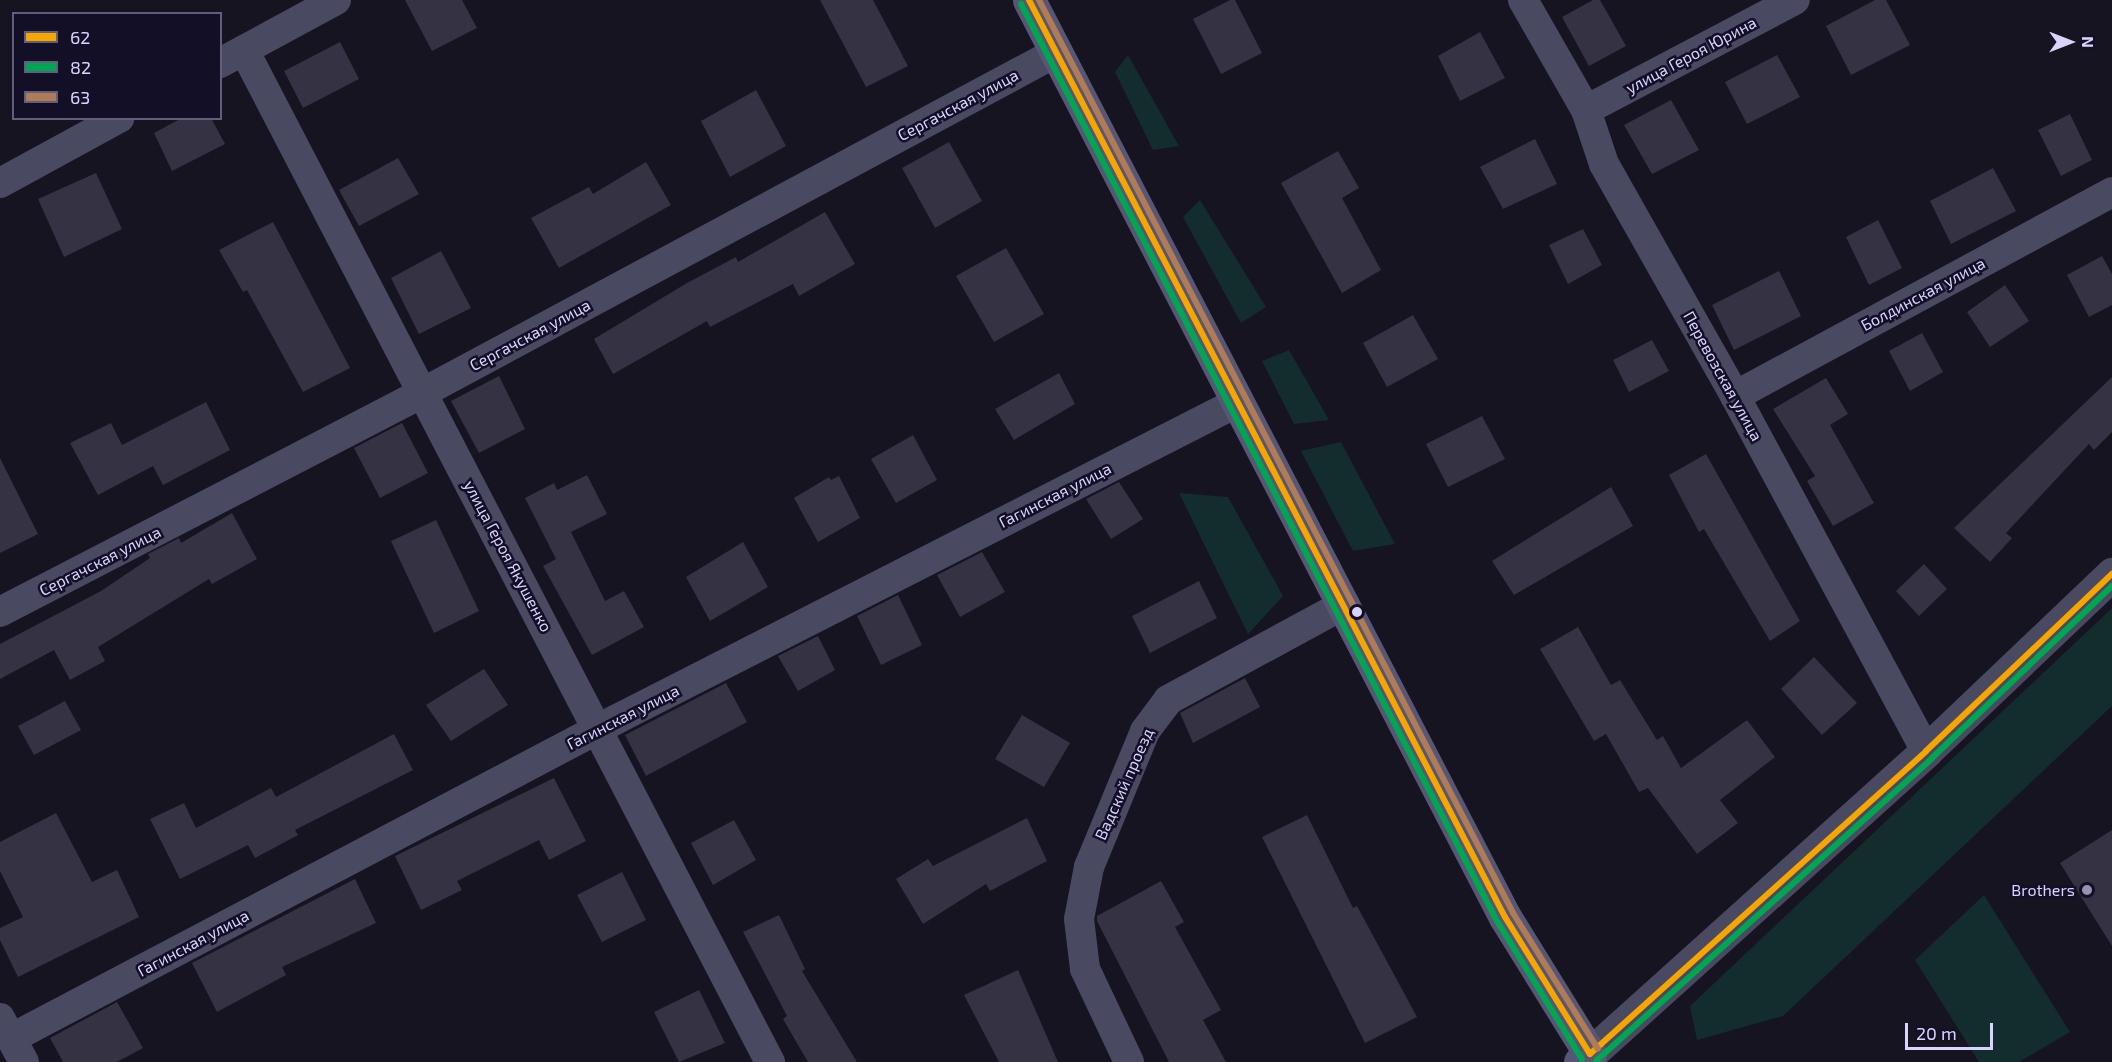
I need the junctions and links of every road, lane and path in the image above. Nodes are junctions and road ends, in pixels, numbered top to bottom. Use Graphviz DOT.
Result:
graph roads {
  1 [pos="336,0"];
  2 [pos="1029,0"];
  3 [pos="1523,0"];
  4 [pos="1795,0"];
  5 [pos="1057,52"];
  6 [pos="232,57"];
  7 [pos="1586,110"];
  8 [pos="115,120"];
  9 [pos="0,183"];
  10 [pos="2112,192"];
  11 [pos="422,393"];
  12 [pos="1735,396"];
  13 [pos="1238,402"];
  14 [pos="2112,573"];
  15 [pos="1345,604"];
  16 [pos="0,612"];
  17 [pos="599,729"];
  18 [pos="1926,751"];
  19 [pos="12,1039"];
  20 [pos="1585,1058"];
  21 [pos="770,1062"];
  22 [pos="1129,1062"];
  1 -- 6 [label="street"];
  2 -- 5 [label="main road"];
  3 -- 7 [label="street, Перевозская улица"];
  4 -- 7 [label="street, улица Героя Юрина"];
  5 -- 11 [label="street, Сергачская улица"];
  5 -- 13 [label="main road"];
  6 -- 11 [label="street, улица Героя Якушенко"];
  7 -- 12 [label="street, Перевозская улица"];
  8 -- 9 [label="street"];
  10 -- 12 [label="street, Болдинская улица"];
  11 -- 16 [label="street, Сергачская улица"];
  11 -- 17 [label="street, улица Героя Якушенко"];
  12 -- 18 [label="street, Перевозская улица"];
  13 -- 15 [label="main road"];
  13 -- 17 [label="street, Гагинская улица"];
  14 -- 18 [label="street"];
  15 -- 20 [label="main road"];
  15 -- 22 [label="street, Вадский проезд"];
  17 -- 19 [label="street, Гагинская улица"];
  17 -- 21 [label="street, улица Героя Якушенко"];
  18 -- 20 [label="street"];
}
